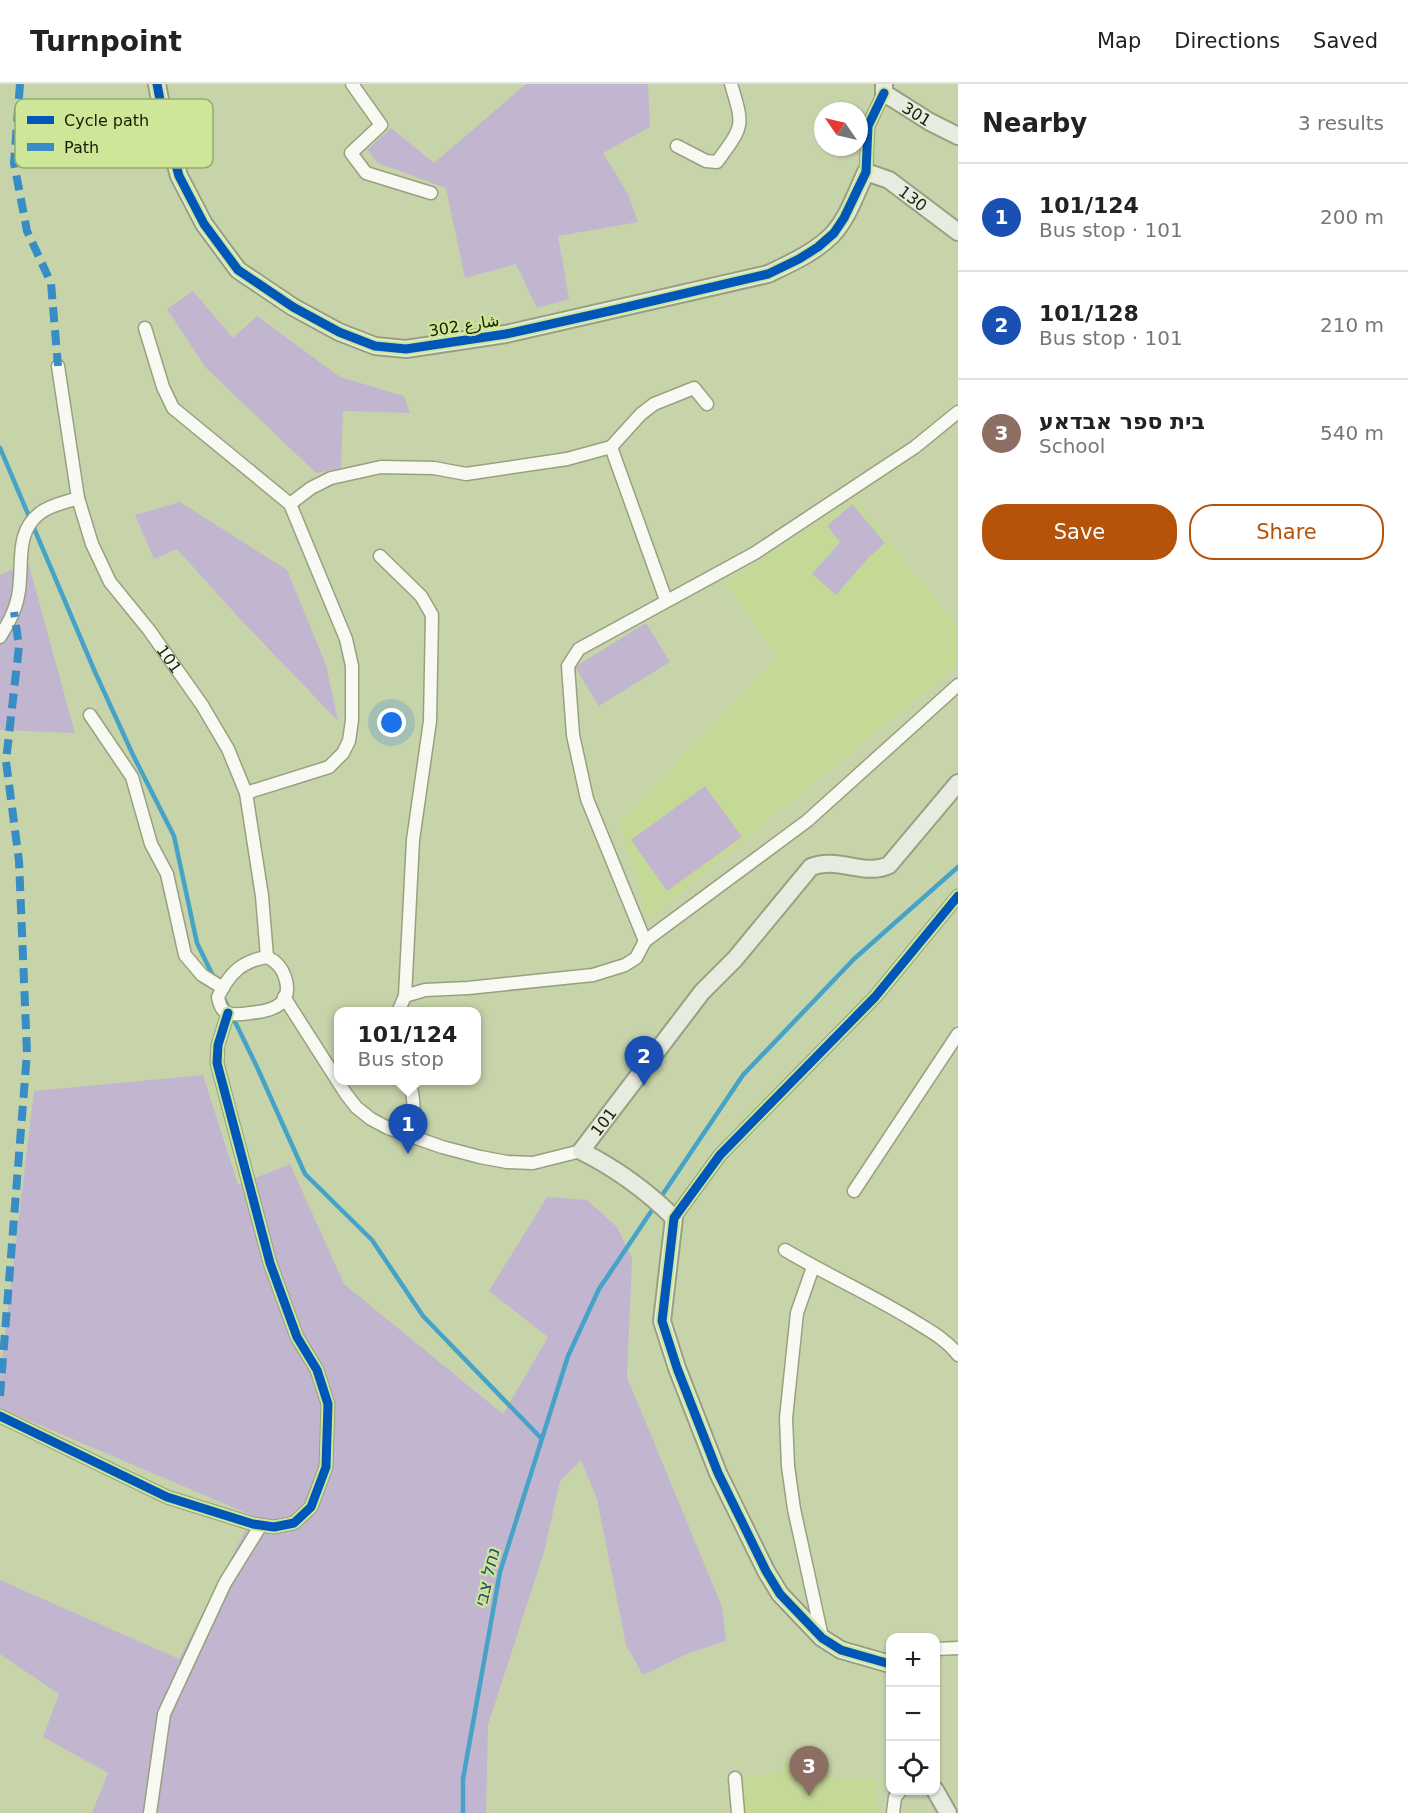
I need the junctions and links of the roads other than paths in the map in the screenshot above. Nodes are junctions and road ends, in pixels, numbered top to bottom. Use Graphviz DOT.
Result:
graph roads {
  1 [pos="157,84"];
  2 [pos="352,84"];
  3 [pos="731,84"];
  4 [pos="884,89"];
  5 [pos="160,99"];
  6 [pos="958,136"];
  7 [pos="677,146"];
  8 [pos="177,168"];
  9 [pos="866,172"];
  10 [pos="431,193"];
  11 [pos="958,232"];
  12 [pos="145,328"];
  13 [pos="58,366"];
  14 [pos="707,404"];
  15 [pos="958,412"];
  16 [pos="611,447"];
  17 [pos="78,498"];
  18 [pos="290,504"];
  19 [pos="380,556"];
  20 [pos="666,600"];
  21 [pos="0,637"];
  22 [pos="958,685"];
  23 [pos="90,715"];
  24 [pos="958,783"];
  25 [pos="246,793"];
  26 [pos="958,896"];
  27 [pos="645,941"];
  28 [pos="267,957"];
  29 [pos="222,988"];
  30 [pos="405,996"];
  31 [pos="284,997"];
  32 [pos="400,1007"];
  33 [pos="228,1013"];
  34 [pos="958,1034"];
  35 [pos="334,1073"];
  36 [pos="342,1085"];
  37 [pos="410,1085"];
  38 [pos="410,1135"];
  39 [pos="581,1151"];
  40 [pos="854,1191"];
  41 [pos="674,1218"];
  42 [pos="785,1250"];
  43 [pos="813,1267"];
  44 [pos="958,1355"];
  45 [pos="0,1416"];
  46 [pos="261,1525"];
  47 [pos="822,1638"];
  48 [pos="958,1648"];
  49 [pos="940,1649"];
  50 [pos="886,1663"];
  51 [pos="735,1778"];
  52 [pos="897,1795"];
  53 [pos="937,1795"];
  54 [pos="150,1813"];
  55 [pos="738,1813"];
  56 [pos="893,1813"];
  57 [pos="948,1813"];
  1 -- 5 [label="street, شارع 302"];
  2 -- 10 [label="street"];
  3 -- 7 [label="street"];
  4 -- 6 [label="street, 301"];
  4 -- 9 [label="street"];
  8 -- 9 [label="street, شارع 302"];
  9 -- 11 [label="street, 130"];
  12 -- 18 [label="street"];
  13 -- 17 [label="street, 101"];
  14 -- 16 [label="street"];
  15 -- 20 [label="street"];
  16 -- 18 [label="street"];
  16 -- 20 [label="street"];
  17 -- 21 [label="street"];
  17 -- 25 [label="street, 101"];
  18 -- 25 [label="street"];
  19 -- 30 [label="street"];
  20 -- 27 [label="street"];
  22 -- 27 [label="street"];
  23 -- 29 [label="street"];
  24 -- 39 [label="street, 101"];
  25 -- 28 [label="street, 101"];
  26 -- 41 [label="street"];
  27 -- 30 [label="street"];
  28 -- 29 [label="street"];
  28 -- 31 [label="street"];
  29 -- 33 [label="street"];
  30 -- 32 [label="street"];
  31 -- 33 [label="street"];
  31 -- 35 [label="street, 101"];
  33 -- 46 [label="street"];
  34 -- 40 [label="street"];
  36 -- 38 [label="street, 101"];
  37 -- 38 [label="street"];
  38 -- 39 [label="street, 101"];
  39 -- 41 [label="street"];
  41 -- 47 [label="street"];
  42 -- 43 [label="street"];
  43 -- 44 [label="street"];
  43 -- 47 [label="street"];
  45 -- 46 [label="street"];
  46 -- 54 [label="street"];
  47 -- 50 [label="street"];
  48 -- 49 [label="street"];
  51 -- 55 [label="street"];
  52 -- 56 [label="street"];
  53 -- 57 [label="street"];
}
